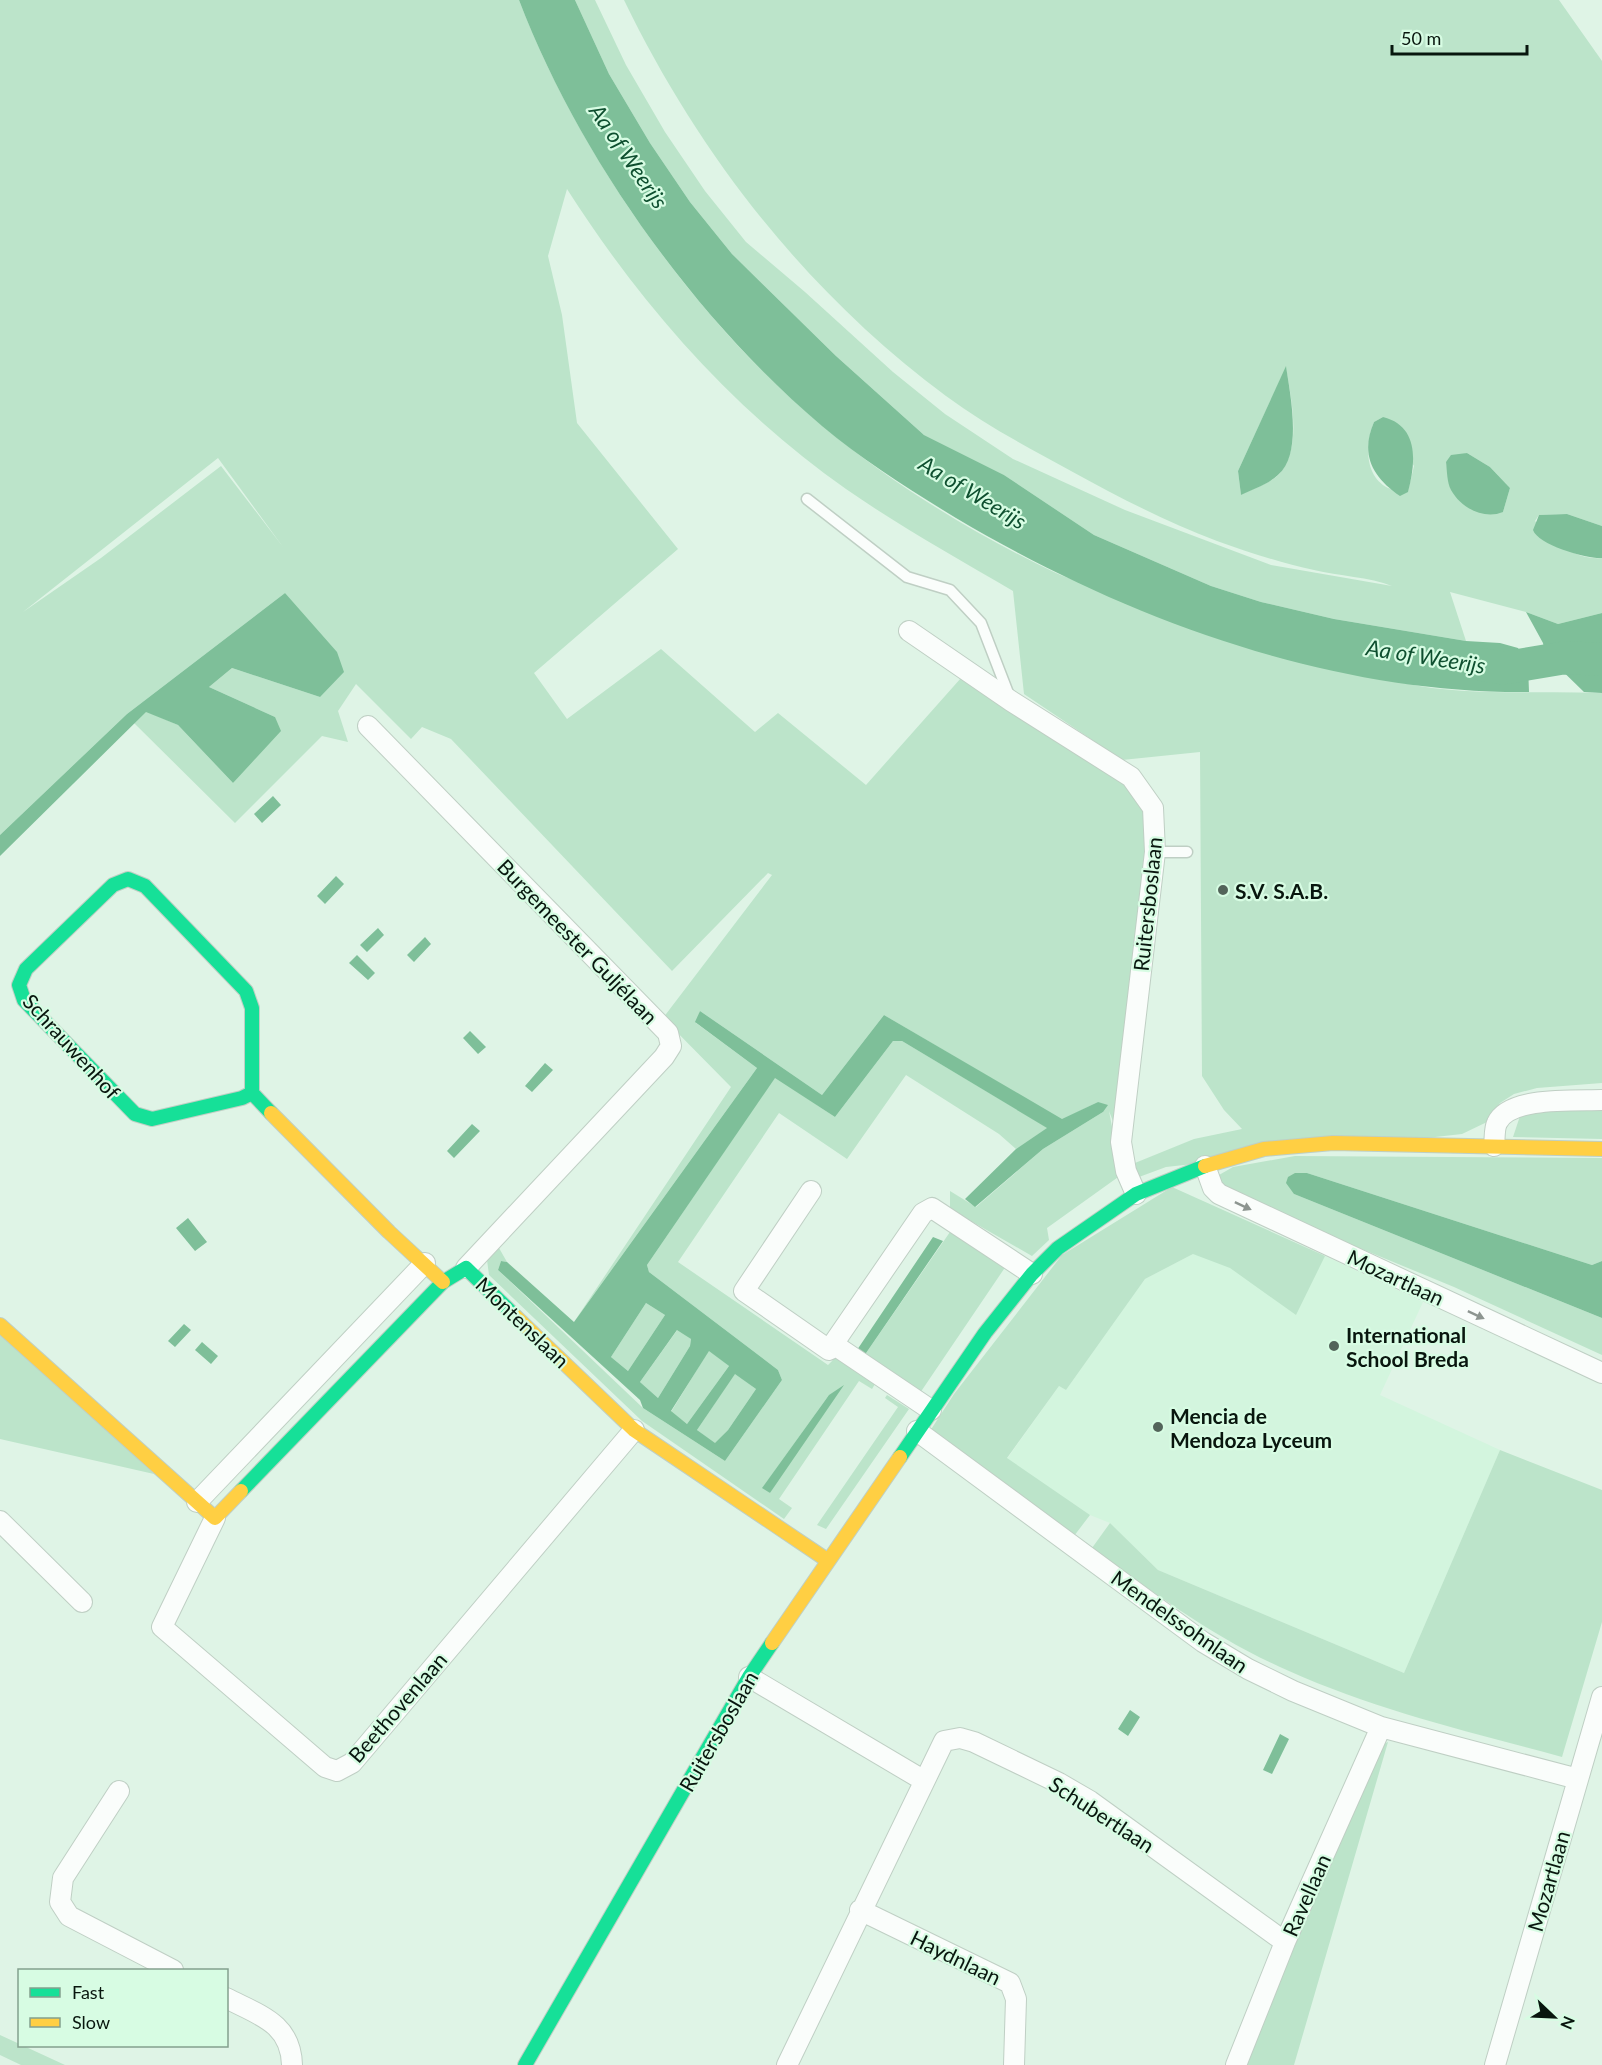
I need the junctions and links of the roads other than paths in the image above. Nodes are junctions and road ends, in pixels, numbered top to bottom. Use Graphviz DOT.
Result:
graph roads {
  1 [pos="807,499"];
  2 [pos="909,631"];
  3 [pos="1011,701"];
  4 [pos="368,726"];
  5 [pos="1155,852"];
  6 [pos="1187,852"];
  7 [pos="252,1093"];
  8 [pos="1602,1100"];
  9 [pos="1494,1146"];
  10 [pos="1602,1149"];
  11 [pos="1205,1166"];
  12 [pos="811,1191"];
  13 [pos="1136,1194"];
  14 [pos="425,1263"];
  15 [pos="466,1268"];
  16 [pos="1032,1274"];
  17 [pos="443,1282"];
  18 [pos="0,1325"];
  19 [pos="833,1344"];
  20 [pos="1602,1373"];
  21 [pos="931,1410"];
  22 [pos="634,1430"];
  23 [pos="917,1431"];
  24 [pos="197,1502"];
  25 [pos="215,1518"];
  26 [pos="0,1521"];
  27 [pos="827,1560"];
  28 [pos="82,1602"];
  29 [pos="749,1677"];
  30 [pos="1602,1697"];
  31 [pos="1381,1727"];
  32 [pos="1578,1779"];
  33 [pos="923,1780"];
  34 [pos="119,1791"];
  35 [pos="860,1910"];
  36 [pos="1285,1942"];
  37 [pos="169,1969"];
  38 [pos="228,1999"];
  39 [pos="291,2065"];
  40 [pos="525,2065"];
  41 [pos="787,2065"];
  42 [pos="1014,2065"];
  43 [pos="1236,2065"];
  44 [pos="1495,2065"];
  1 -- 3 [label="lane"];
  2 -- 3 [label="street, Ruitersboslaan"];
  3 -- 5 [label="street, Ruitersboslaan"];
  4 -- 15 [label="street, Burgemeester Guljélaan"];
  5 -- 6 [label="lane"];
  5 -- 13 [label="street, Ruitersboslaan"];
  7 -- 7 [label="street, Schrauwenhof"];
  7 -- 14 [label="street"];
  8 -- 9 [label="street"];
  9 -- 10 [label="street, Ruitersboslaan"];
  9 -- 11 [label="street, Ruitersboslaan"];
  11 -- 13 [label="street, Ruitersboslaan"];
  11 -- 20 [label="street, Mozartlaan, one-way"];
  12 -- 19 [label="street"];
  13 -- 16 [label="street, Ruitersboslaan"];
  14 -- 17 [label="street"];
  14 -- 24 [label="street"];
  15 -- 17 [label="street, Montenslaan"];
  15 -- 22 [label="street, Montenslaan"];
  16 -- 19 [label="street"];
  16 -- 21 [label="street, Ruitersboslaan"];
  17 -- 25 [label="street, Montenslaan"];
  18 -- 24 [label="street"];
  19 -- 21 [label="street"];
  21 -- 23 [label="street, Ruitersboslaan"];
  22 -- 25 [label="street, Beethovenlaan"];
  22 -- 27 [label="street, Montenslaan"];
  23 -- 27 [label="street, Ruitersboslaan"];
  23 -- 31 [label="street, Mendelssohnlaan"];
  24 -- 25 [label="street"];
  26 -- 28 [label="street"];
  27 -- 29 [label="street, Ruitersboslaan"];
  29 -- 33 [label="street"];
  29 -- 40 [label="street, Ruitersboslaan"];
  30 -- 32 [label="street, Mozartlaan"];
  31 -- 32 [label="street, Mendelssohnlaan"];
  31 -- 36 [label="street, Ravellaan"];
  32 -- 44 [label="street, Mozartlaan"];
  33 -- 35 [label="street, Schubertlaan"];
  33 -- 36 [label="street, Schubertlaan"];
  34 -- 37 [label="street"];
  35 -- 41 [label="street, Schubertlaan"];
  35 -- 42 [label="street, Haydnlaan"];
  36 -- 43 [label="street, Ravellaan"];
  38 -- 39 [label="street"];
}
